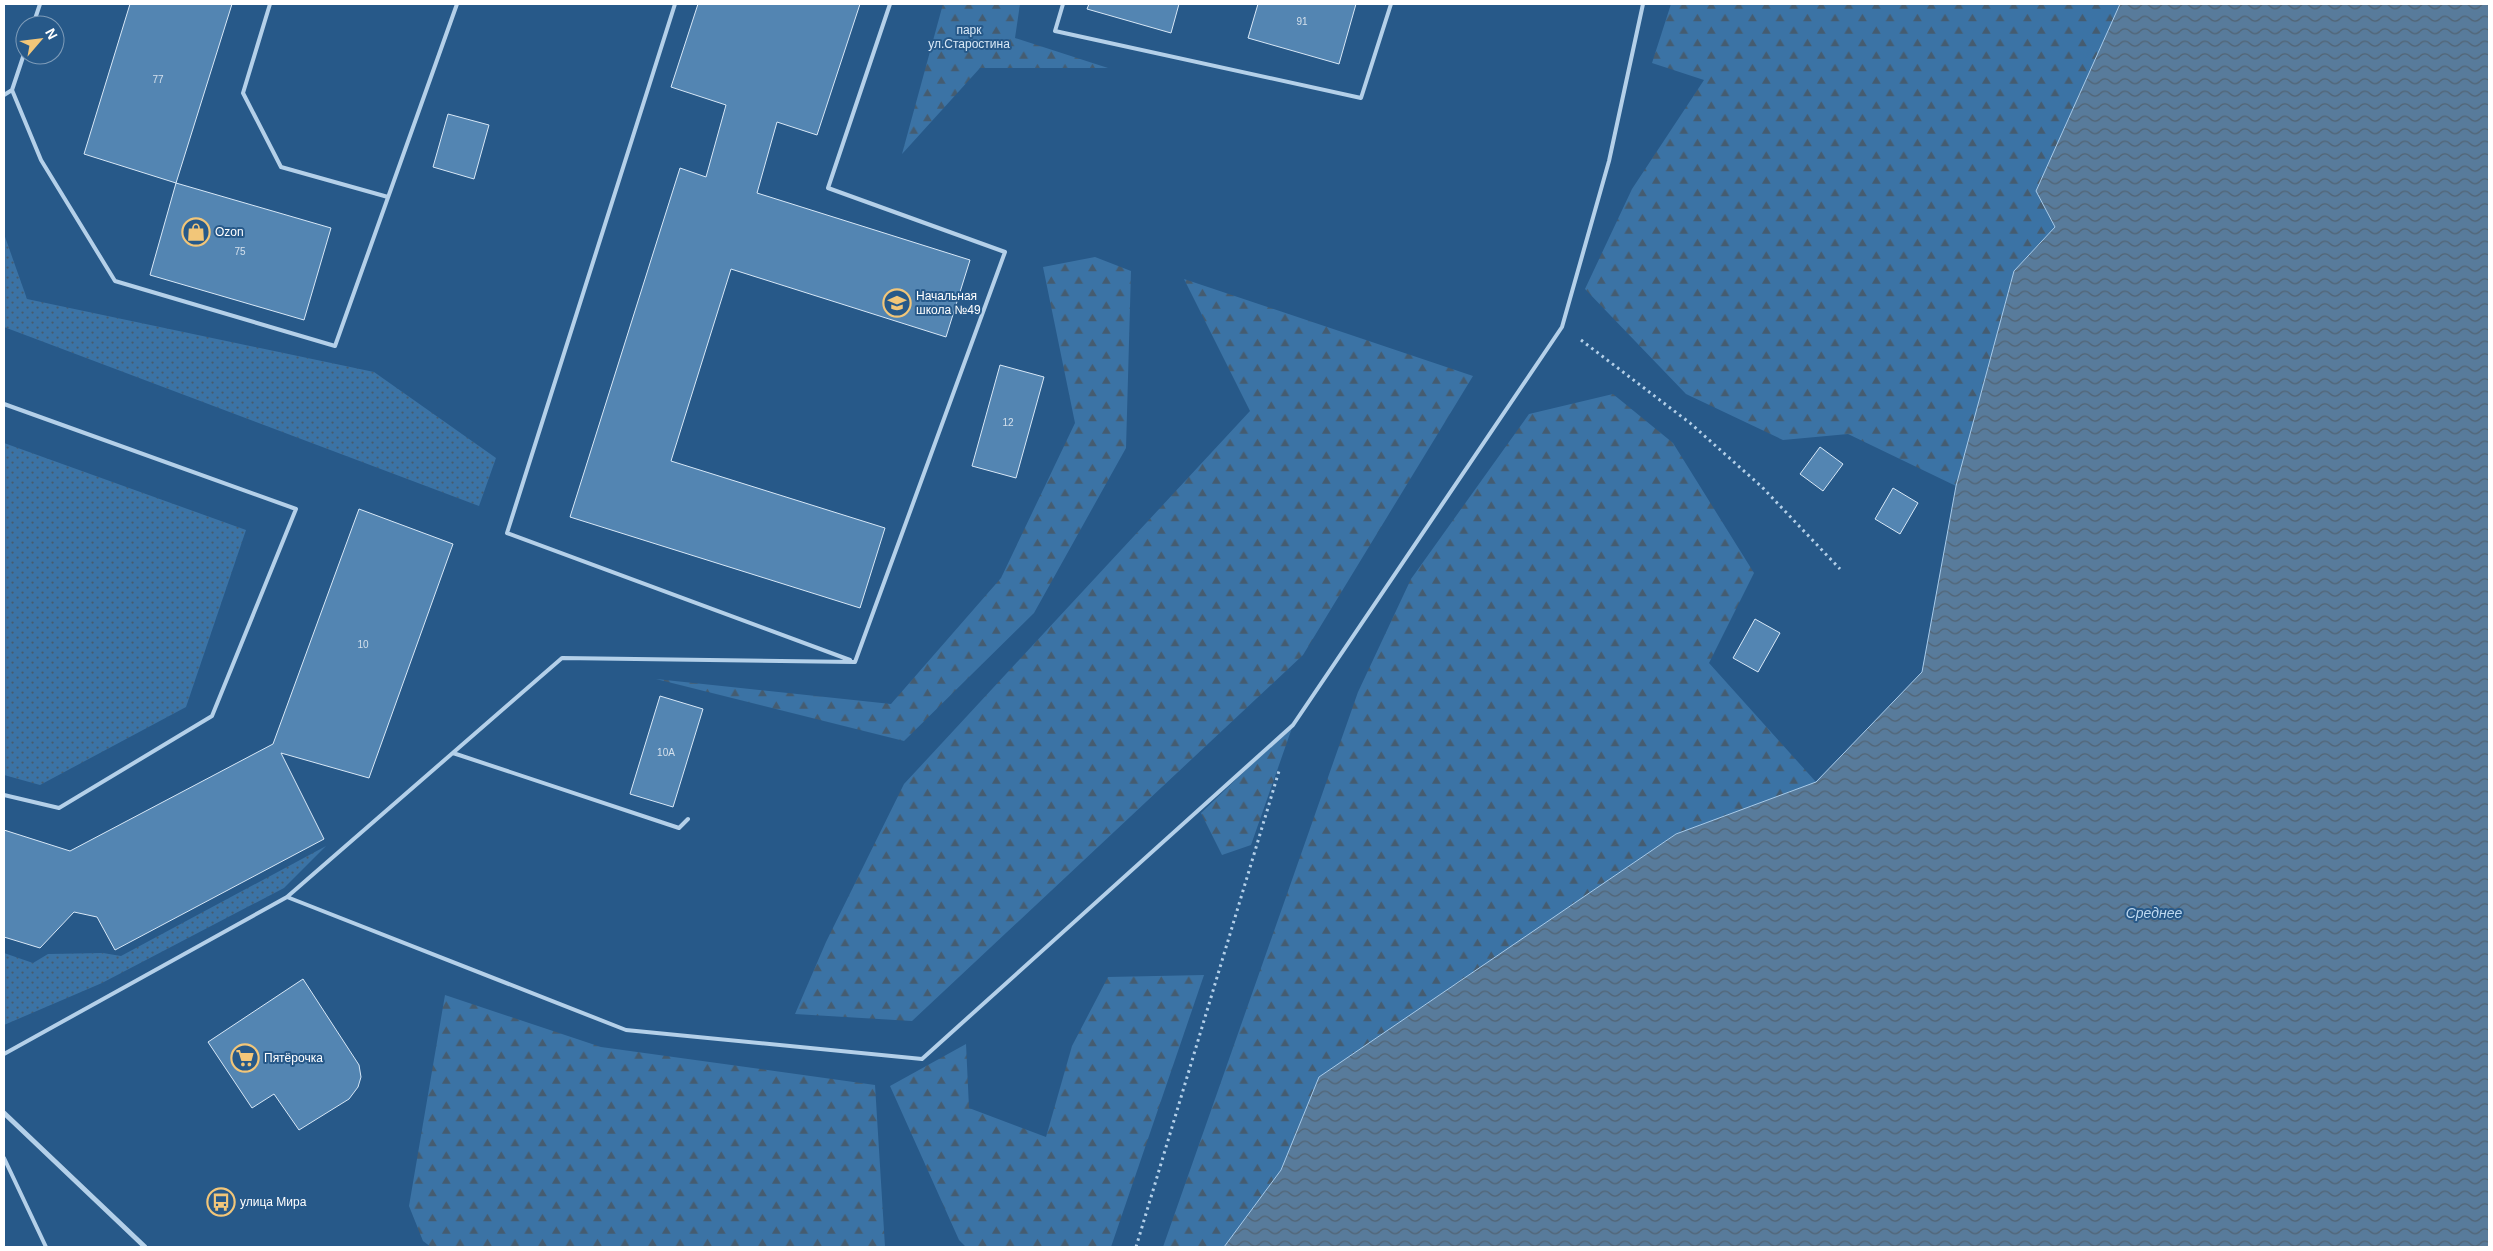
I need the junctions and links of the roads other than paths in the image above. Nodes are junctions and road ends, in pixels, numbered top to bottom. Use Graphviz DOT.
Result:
graph roads {
  1 [pos="270,4"];
  2 [pos="456,4"];
  3 [pos="675,4"];
  4 [pos="890,4"];
  5 [pos="1063,4"];
  6 [pos="1391,4"];
  7 [pos="1643,4"];
  8 [pos="20,65"];
  9 [pos="12,90"];
  10 [pos="4,95"];
  11 [pos="388,197"];
  12 [pos="4,404"];
  13 [pos="855,662"];
  14 [pos="453,753"];
  15 [pos="4,795"];
  16 [pos="688,819"];
  17 [pos="287,897"];
  18 [pos="4,1054"];
  19 [pos="4,1113"];
  20 [pos="4,1158"];
  21 [pos="46,1247"];
  22 [pos="145,1247"];
  1 -- 11 [label="lane"];
  2 -- 11 [label="lane"];
  3 -- 13 [label="lane"];
  4 -- 13 [label="lane"];
  5 -- 6 [label="lane"];
  7 -- 17 [label="lane"];
  8 -- 9 [label="lane"];
  9 -- 10 [label="lane"];
  9 -- 11 [label="lane"];
  12 -- 15 [label="lane"];
  13 -- 14 [label="lane"];
  14 -- 16 [label="lane"];
  14 -- 17 [label="lane"];
  17 -- 18 [label="lane"];
  19 -- 22 [label="street"];
  20 -- 21 [label="lane"];
}
